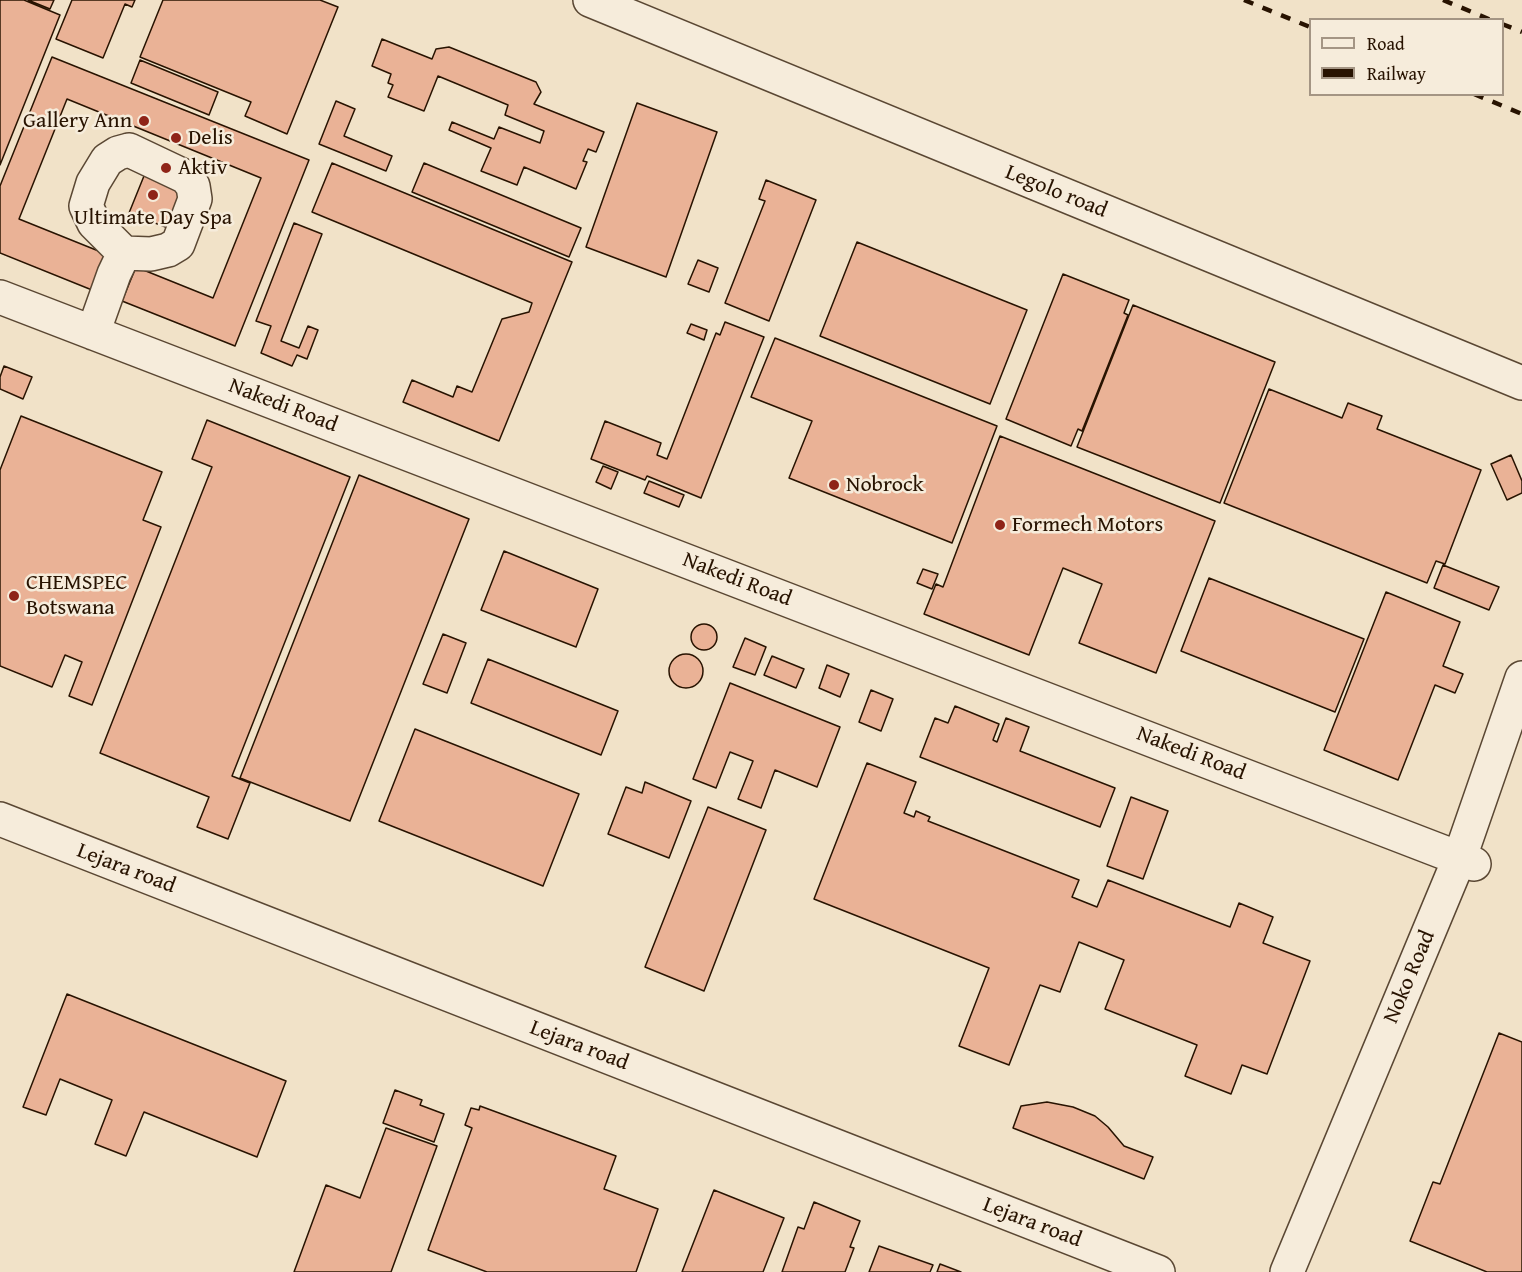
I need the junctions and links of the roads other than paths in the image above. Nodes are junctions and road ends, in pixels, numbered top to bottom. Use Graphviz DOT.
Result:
graph roads {
  1 [pos="590,0"];
  2 [pos="124,253"];
  3 [pos="0,297"];
  4 [pos="93,333"];
  5 [pos="1522,383"];
  6 [pos="1522,678"];
  7 [pos="1522,739"];
  8 [pos="0,819"];
  9 [pos="1467,860"];
  10 [pos="1158,1272"];
  11 [pos="1287,1272"];
  12 [pos="1309,1272"];
  1 -- 5 [label="street, Legolo road"];
  2 -- 4 [label="street"];
  3 -- 4 [label="street, Nakedi Road"];
  4 -- 9 [label="street, Nakedi Road"];
  6 -- 9 [label="street, Noko Road"];
  7 -- 9 [label="street"];
  8 -- 10 [label="street, Lejara road"];
  9 -- 11 [label="street, Noko Road"];
  9 -- 12 [label="street"];
}
